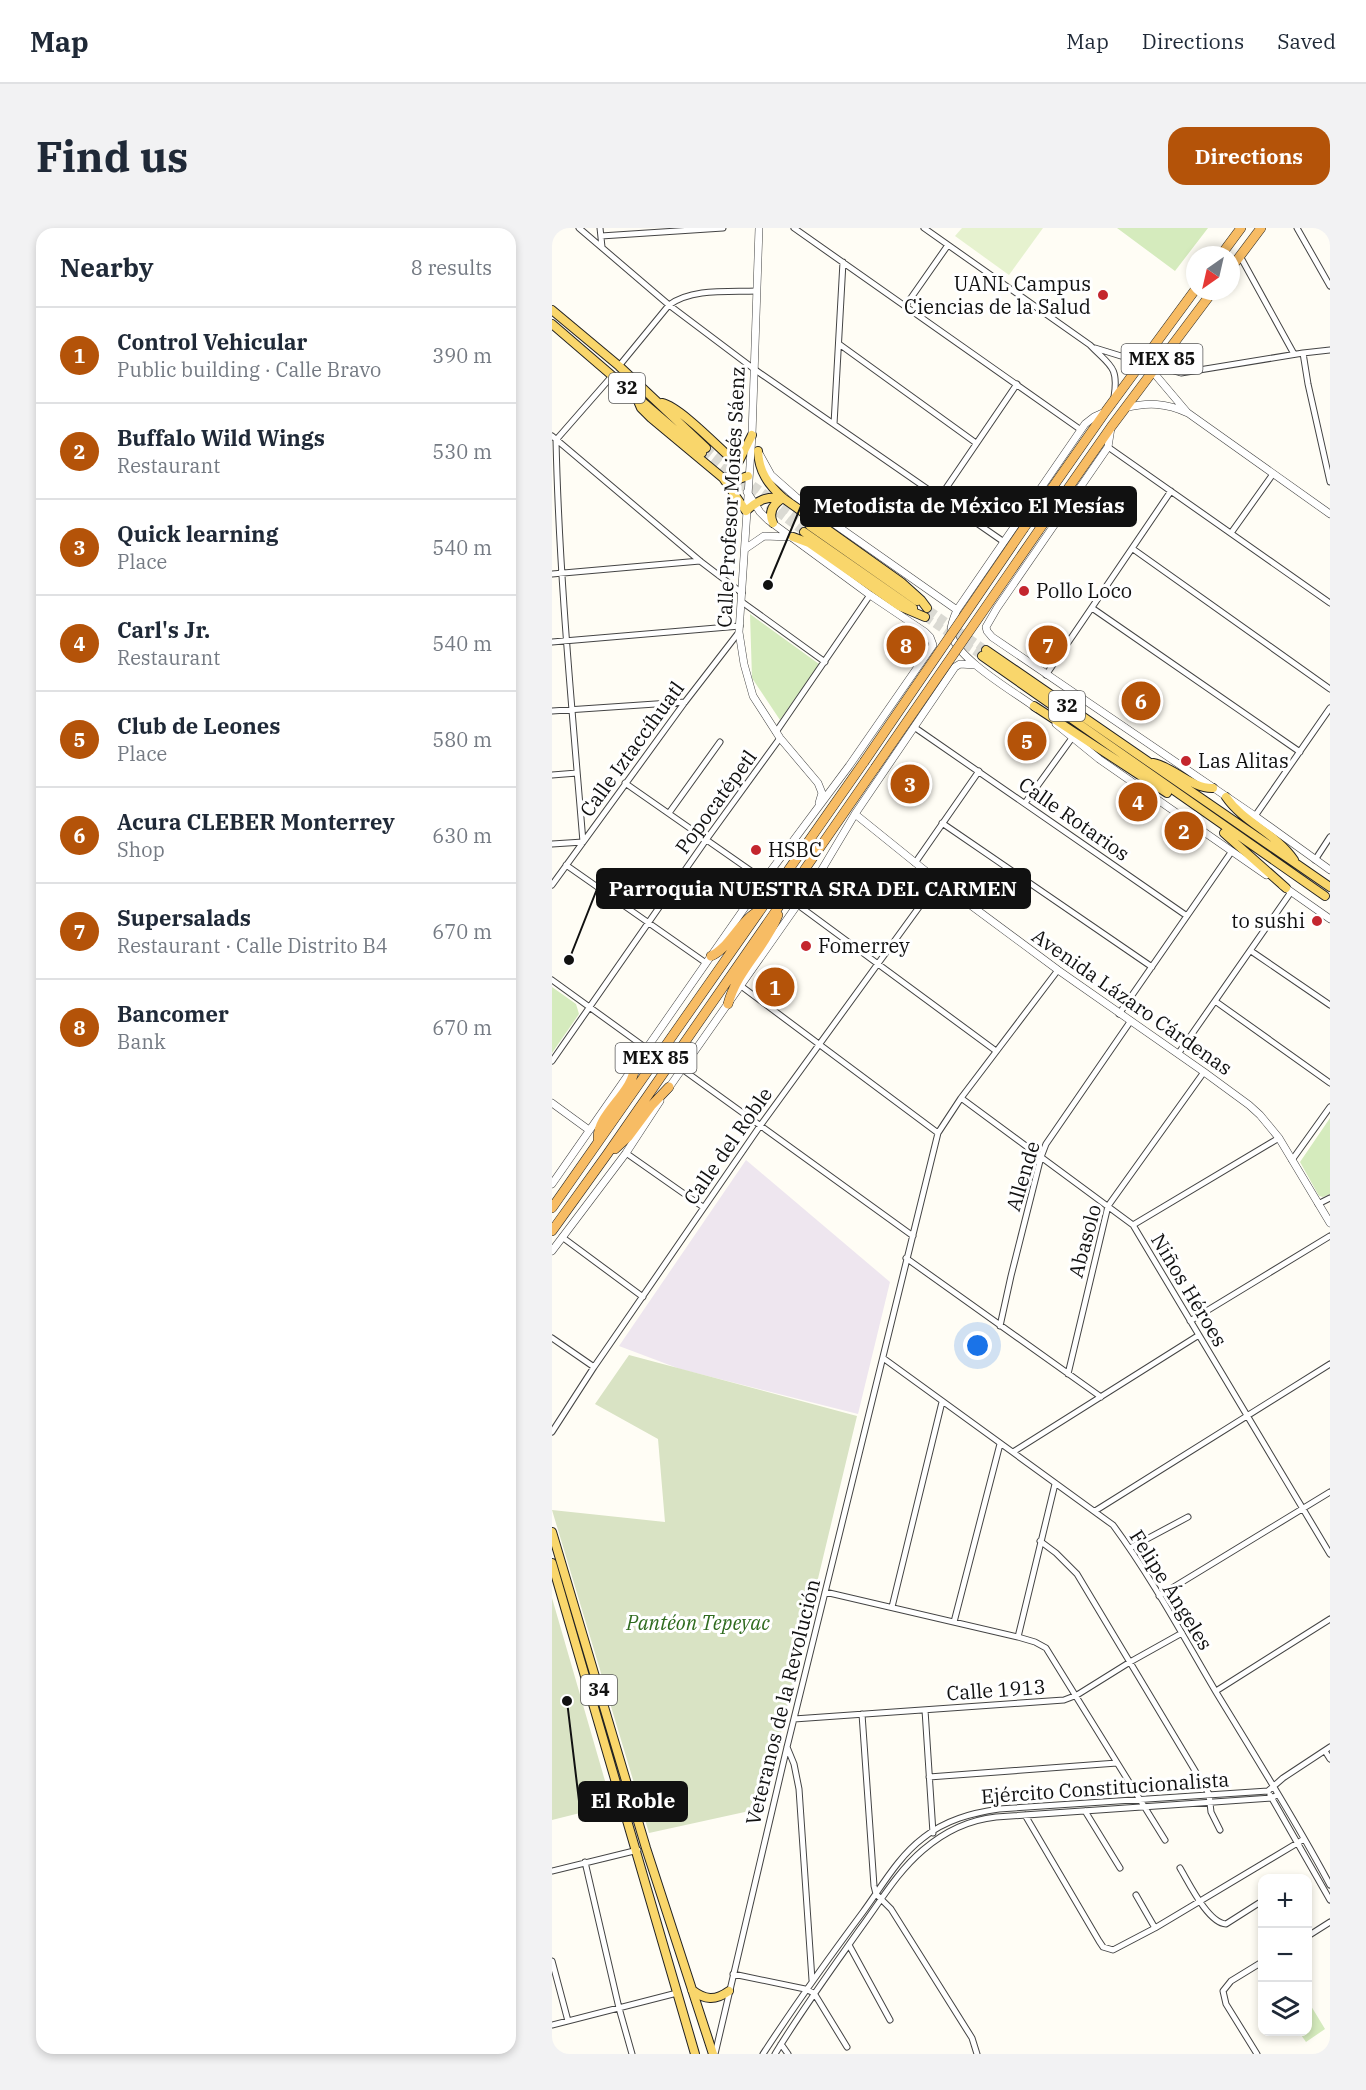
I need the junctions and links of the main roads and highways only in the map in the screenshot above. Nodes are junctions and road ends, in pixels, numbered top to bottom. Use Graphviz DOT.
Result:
graph roads {
  1 [pos="1241,228"];
  2 [pos="1261,228"];
  3 [pos="1228,246"];
  4 [pos="1240,256"];
  5 [pos="1187,300"];
  6 [pos="1206,300"];
  7 [pos="552,310"];
  8 [pos="552,324"];
  9 [pos="635,394"];
  10 [pos="659,402"];
  11 [pos="752,435"];
  12 [pos="758,451"];
  13 [pos="734,460"];
  14 [pos="748,476"];
  15 [pos="723,478"];
  16 [pos="783,498"];
  17 [pos="773,523"];
  18 [pos="807,529"];
  19 [pos="793,537"];
  20 [pos="927,612"];
  21 [pos="1034,706"];
  22 [pos="1147,762"];
  23 [pos="1214,788"];
  24 [pos="1226,797"];
  25 [pos="1198,809"];
  26 [pos="1298,865"];
  27 [pos="1330,887"];
  28 [pos="1288,890"];
  29 [pos="1325,896"];
  30 [pos="780,905"];
  31 [pos="762,908"];
  32 [pos="709,959"];
  33 [pos="728,1004"];
  34 [pos="635,1065"];
  35 [pos="669,1087"];
  36 [pos="598,1140"];
  37 [pos="608,1153"];
  38 [pos="552,1208"];
  39 [pos="552,1231"];
  40 [pos="552,1532"];
  41 [pos="552,1563"];
  42 [pos="692,1990"];
  43 [pos="729,1991"];
  44 [pos="695,2054"];
  45 [pos="714,2054"];
  1 -- 3 [label="highway"];
  2 -- 4 [label="highway"];
  5 -- 31 [label="highway, MEX 85, bridge"];
  6 -- 30 [label="highway, MEX 85, bridge"];
  7 -- 10 [label="main road, 32"];
  8 -- 9 [label="main road, 32"];
  9 -- 10 [label="main road, 32"];
  9 -- 15 [label="main road"];
  10 -- 13 [label="main road"];
  11 -- 13 [label="main road"];
  12 -- 16 [label="main road"];
  13 -- 15 [label="main road"];
  14 -- 15 [label="main road"];
  15 -- 16 [label="main road"];
  16 -- 17 [label="main road"];
  16 -- 20 [label="main road"];
  18 -- 20 [label="main road"];
  19 -- 20 [label="main road"];
  21 -- 25 [label="main road"];
  22 -- 23 [label="main road"];
  22 -- 25 [label="main road, 32"];
  22 -- 26 [label="main road, 32"];
  24 -- 26 [label="main road"];
  25 -- 28 [label="main road"];
  25 -- 29 [label="main road, 32"];
  26 -- 27 [label="main road, 32"];
  30 -- 33 [label="highway"];
  30 -- 37 [label="highway, MEX 85"];
  31 -- 32 [label="highway"];
  31 -- 36 [label="highway, MEX 85"];
  34 -- 36 [label="highway"];
  35 -- 37 [label="highway"];
  36 -- 38 [label="highway, MEX 85"];
  37 -- 39 [label="highway, MEX 85"];
  40 -- 42 [label="main road, 34"];
  41 -- 44 [label="main road, 34"];
  42 -- 43 [label="main road"];
  42 -- 45 [label="main road, 34"];
}
